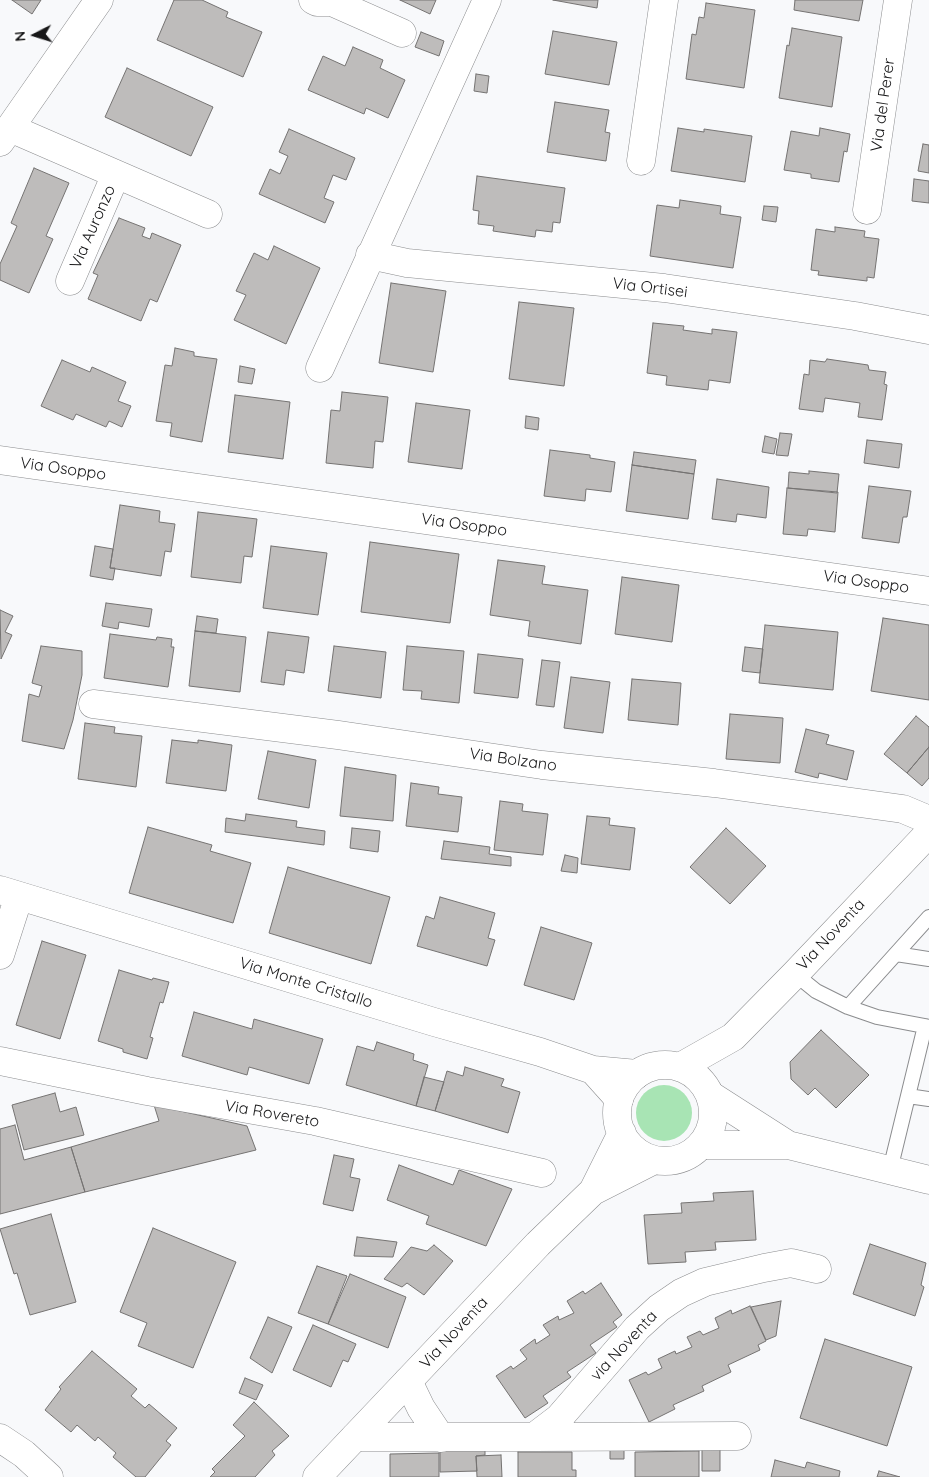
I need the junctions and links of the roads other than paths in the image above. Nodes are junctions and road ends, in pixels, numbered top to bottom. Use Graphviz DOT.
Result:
graph roads {
  1 [pos="98,0"];
  2 [pos="312,0"];
  3 [pos="487,0"];
  4 [pos="664,0"];
  5 [pos="898,0"];
  6 [pos="402,32"];
  7 [pos="3,138"];
  8 [pos="641,161"];
  9 [pos="116,174"];
  10 [pos="867,210"];
  11 [pos="208,214"];
  12 [pos="370,255"];
  13 [pos="70,281"];
  14 [pos="929,330"];
  15 [pos="320,368"];
  16 [pos="0,460"];
  17 [pos="929,591"];
  18 [pos="93,704"];
  19 [pos="929,823"];
  20 [pos="929,833"];
  21 [pos="10,893"];
  22 [pos="929,917"];
  23 [pos="896,954"];
  24 [pos="0,955"];
  25 [pos="929,959"];
  26 [pos="795,974"];
  27 [pos="848,1007"];
  28 [pos="927,1026"];
  29 [pos="733,1037"];
  30 [pos="0,1061"];
  31 [pos="680,1067"];
  32 [pos="593,1070"];
  33 [pos="637,1074"];
  34 [pos="709,1092"];
  35 [pos="908,1096"];
  36 [pos="929,1099"];
  37 [pos="619,1100"];
  38 [pos="622,1133"];
  39 [pos="701,1145"];
  40 [pos="788,1145"];
  41 [pos="654,1160"];
  42 [pos="890,1170"];
  43 [pos="542,1173"];
  44 [pos="929,1180"];
  45 [pos="593,1191"];
  46 [pos="817,1269"];
  47 [pos="408,1381"];
  48 [pos="737,1436"];
  49 [pos="355,1437"];
  50 [pos="534,1437"];
  51 [pos="0,1438"];
  52 [pos="441,1438"];
  53 [pos="49,1477"];
  54 [pos="318,1477"];
  1 -- 7 [label="street, Via Auronzo"];
  2 -- 6 [label="street"];
  3 -- 12 [label="street"];
  4 -- 8 [label="street"];
  5 -- 10 [label="street, Via del Perer"];
  7 -- 9 [label="street, Via Auronzo"];
  9 -- 11 [label="street, Via Auronzo"];
  9 -- 13 [label="street, Via Auronzo"];
  12 -- 14 [label="street, Via Ortisei"];
  12 -- 15 [label="street"];
  16 -- 17 [label="street, Via Osoppo"];
  18 -- 19 [label="street, Via Bolzano"];
  20 -- 26 [label="street, Via Noventa"];
  21 -- 24 [label="street, Via Monte Cristallo"];
  21 -- 32 [label="street, Via Monte Cristallo"];
  22 -- 23 [label="lane"];
  23 -- 25 [label="lane"];
  23 -- 27 [label="lane"];
  26 -- 27 [label="lane"];
  26 -- 29 [label="street, Via Noventa"];
  27 -- 28 [label="lane"];
  28 -- 35 [label="lane"];
  29 -- 31 [label="street, Via Noventa"];
  29 -- 34 [label="street, Via Noventa"];
  30 -- 43 [label="street, Via Rovereto"];
  31 -- 33 [label="street"];
  31 -- 34 [label="street"];
  32 -- 33 [label="street, Via Monte Cristallo"];
  32 -- 37 [label="street"];
  33 -- 37 [label="street"];
  34 -- 39 [label="street"];
  34 -- 40 [label="street"];
  35 -- 36 [label="lane"];
  35 -- 42 [label="lane"];
  37 -- 38 [label="street"];
  38 -- 41 [label="street"];
  38 -- 45 [label="street, Via Noventa"];
  39 -- 40 [label="street"];
  39 -- 41 [label="street"];
  40 -- 42 [label="street"];
  41 -- 45 [label="street, Via Noventa"];
  42 -- 44 [label="street"];
  45 -- 47 [label="street, Via Noventa"];
  46 -- 50 [label="street, via Noventa"];
  47 -- 49 [label="street, Via Noventa"];
  47 -- 52 [label="street, via Noventa"];
  48 -- 50 [label="street"];
  49 -- 52 [label="street"];
  49 -- 54 [label="street, Via Noventa"];
  50 -- 52 [label="street"];
  51 -- 53 [label="street"];
}
